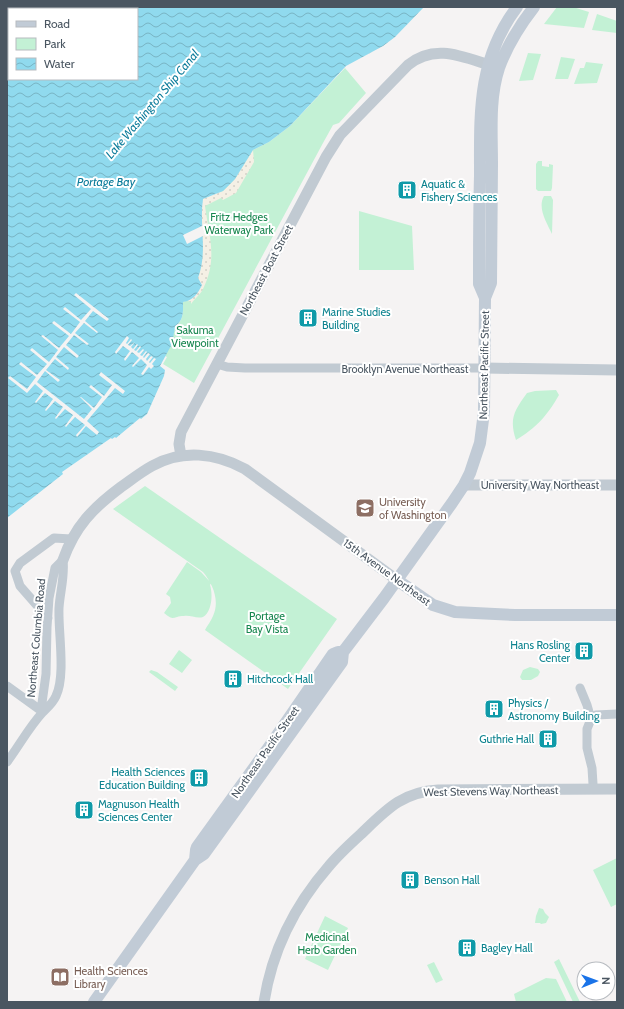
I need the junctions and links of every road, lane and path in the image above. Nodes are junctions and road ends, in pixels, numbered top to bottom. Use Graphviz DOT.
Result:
graph roads {
  1 [pos="517,7"];
  2 [pos="534,7"];
  3 [pos="494,66"];
  4 [pos="217,364"];
  5 [pos="485,368"];
  6 [pos="617,370"];
  7 [pos="181,456"];
  8 [pos="617,485"];
  9 [pos="464,486"];
  10 [pos="71,539"];
  11 [pos="63,560"];
  12 [pos="397,580"];
  13 [pos="617,615"];
  14 [pos="48,618"];
  15 [pos="7,686"];
  16 [pos="580,688"];
  17 [pos="43,712"];
  18 [pos="617,714"];
  19 [pos="591,719"];
  20 [pos="7,762"];
  21 [pos="593,784"];
  22 [pos="617,789"];
  23 [pos="94,1002"];
  24 [pos="264,1002"];
  1 -- 3 [label="main road, Northeast Pacific Street"];
  2 -- 3 [label="main road, Northeast Pacific Street"];
  3 -- 4 [label="street, Northeast Boat Street"];
  3 -- 5 [label="main road, Northeast Pacific Street"];
  4 -- 5 [label="street, Brooklyn Avenue Northeast"];
  4 -- 7 [label="street, Northeast Boat Street"];
  5 -- 6 [label="street, Brooklyn Avenue Northeast"];
  5 -- 9 [label="main road, Northeast Pacific Street"];
  7 -- 10 [label="street"];
  7 -- 12 [label="street, 15th Avenue Northeast"];
  8 -- 9 [label="street, University Way Northeast"];
  9 -- 12 [label="main road, Northeast Pacific Street"];
  10 -- 11 [label="street"];
  10 -- 14 [label="street"];
  11 -- 14 [label="street, Northeast Columbia Road"];
  11 -- 17 [label="street, Northeast Columbia Road"];
  12 -- 13 [label="main road, 15th Avenue Northeast"];
  12 -- 23 [label="main road, Northeast Pacific Street"];
  14 -- 17 [label="street, Northeast Columbia Road"];
  15 -- 17 [label="street"];
  16 -- 19 [label="street"];
  17 -- 20 [label="street, Northeast Columbia Road"];
  18 -- 19 [label="street"];
  19 -- 21 [label="street"];
  22 -- 24 [label="street, West Stevens Way Northeast"];
}
